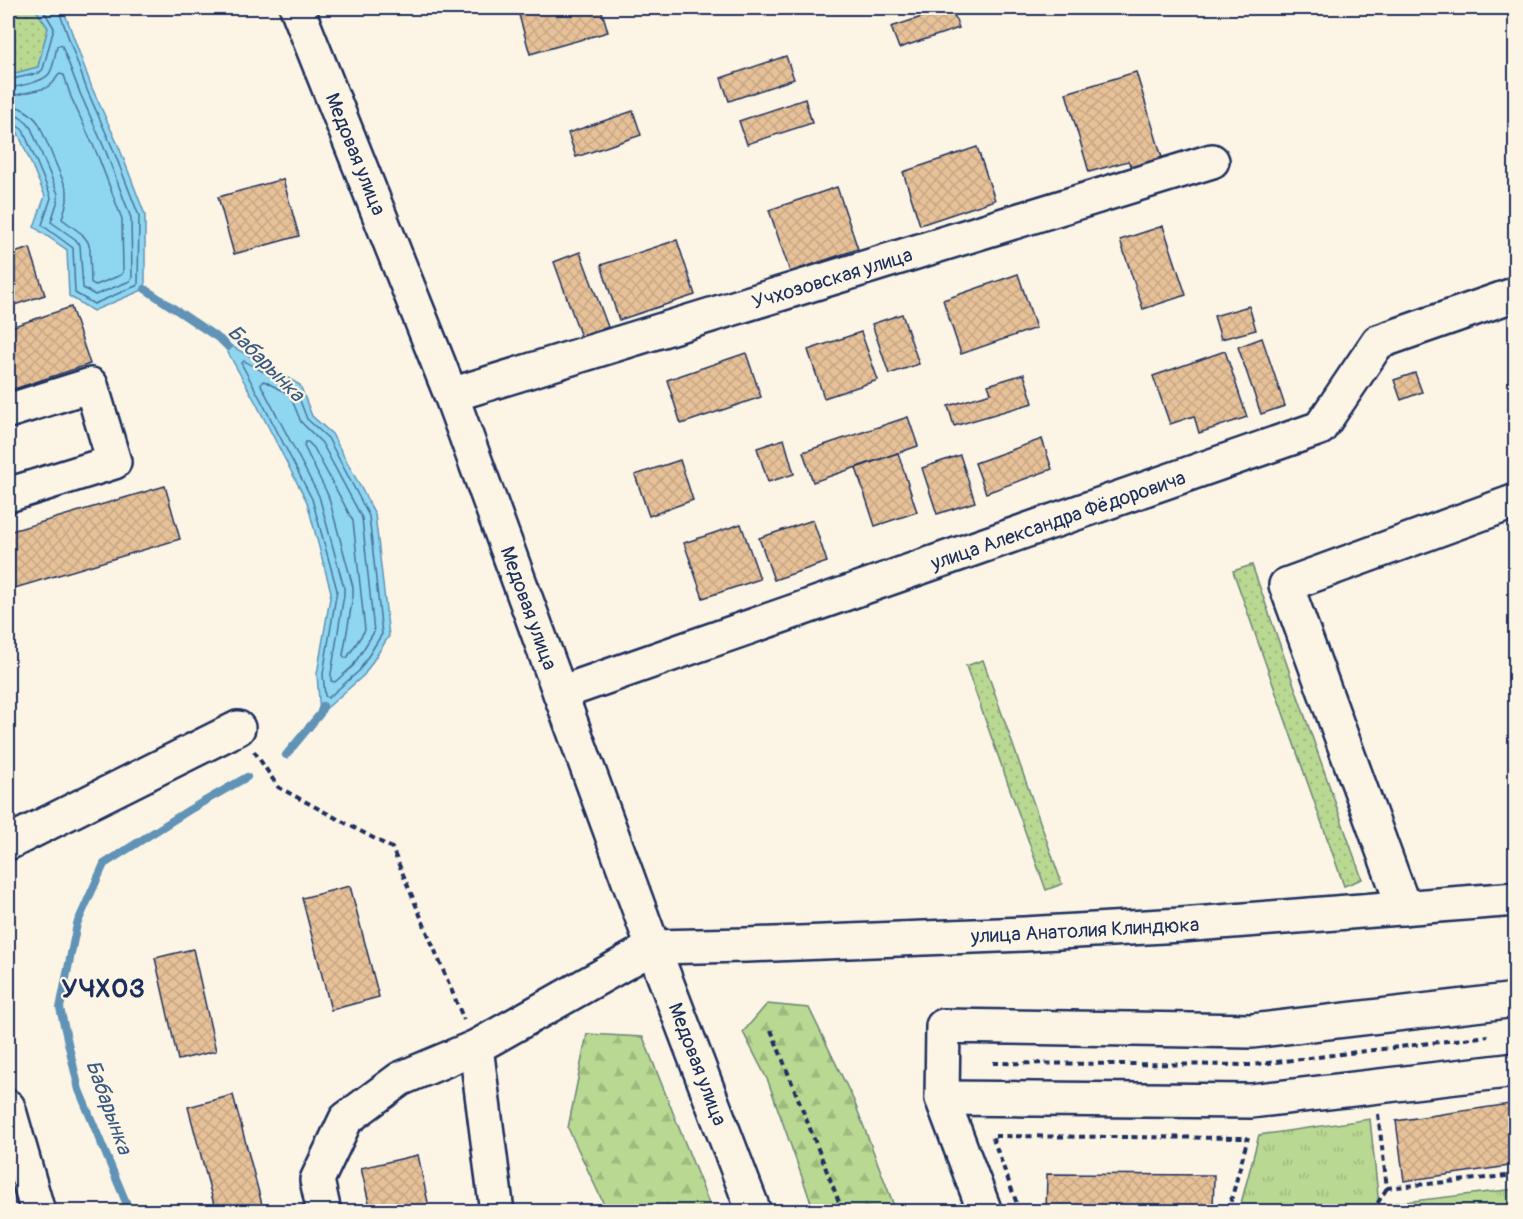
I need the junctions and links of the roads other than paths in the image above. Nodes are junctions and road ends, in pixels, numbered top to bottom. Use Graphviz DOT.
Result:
graph roads {
  1 [pos="297,8"];
  2 [pos="1212,161"];
  3 [pos="1515,294"];
  4 [pos="452,395"];
  5 [pos="8,411"];
  6 [pos="8,495"];
  7 [pos="1515,501"];
  8 [pos="560,693"];
  9 [pos="238,728"];
  10 [pos="8,843"];
  11 [pos="1515,899"];
  12 [pos="1404,908"];
  13 [pos="653,947"];
  14 [pos="1515,1000"];
  15 [pos="476,1047"];
  16 [pos="1515,1070"];
  17 [pos="942,1098"];
  18 [pos="8,1107"];
  19 [pos="38,1212"];
  20 [pos="324,1212"];
  21 [pos="497,1212"];
  22 [pos="754,1212"];
  23 [pos="985,1212"];
  1 -- 4 [label="street, Медовая улица"];
  2 -- 4 [label="street, Учхозовская улица"];
  3 -- 8 [label="street, улица Александра Фёдоровича"];
  4 -- 8 [label="street, Медовая улица"];
  5 -- 6 [label="street"];
  7 -- 12 [label="street"];
  8 -- 13 [label="street, Медовая улица"];
  9 -- 10 [label="street"];
  11 -- 12 [label="street, улица Анатолия Клиндюка"];
  12 -- 13 [label="street, улица Анатолия Клиндюка"];
  13 -- 15 [label="street"];
  13 -- 22 [label="street, Медовая улица"];
  14 -- 17 [label="street"];
  15 -- 20 [label="street"];
  15 -- 21 [label="street"];
  16 -- 17 [label="street"];
  17 -- 23 [label="street"];
  18 -- 19 [label="street"];
}
